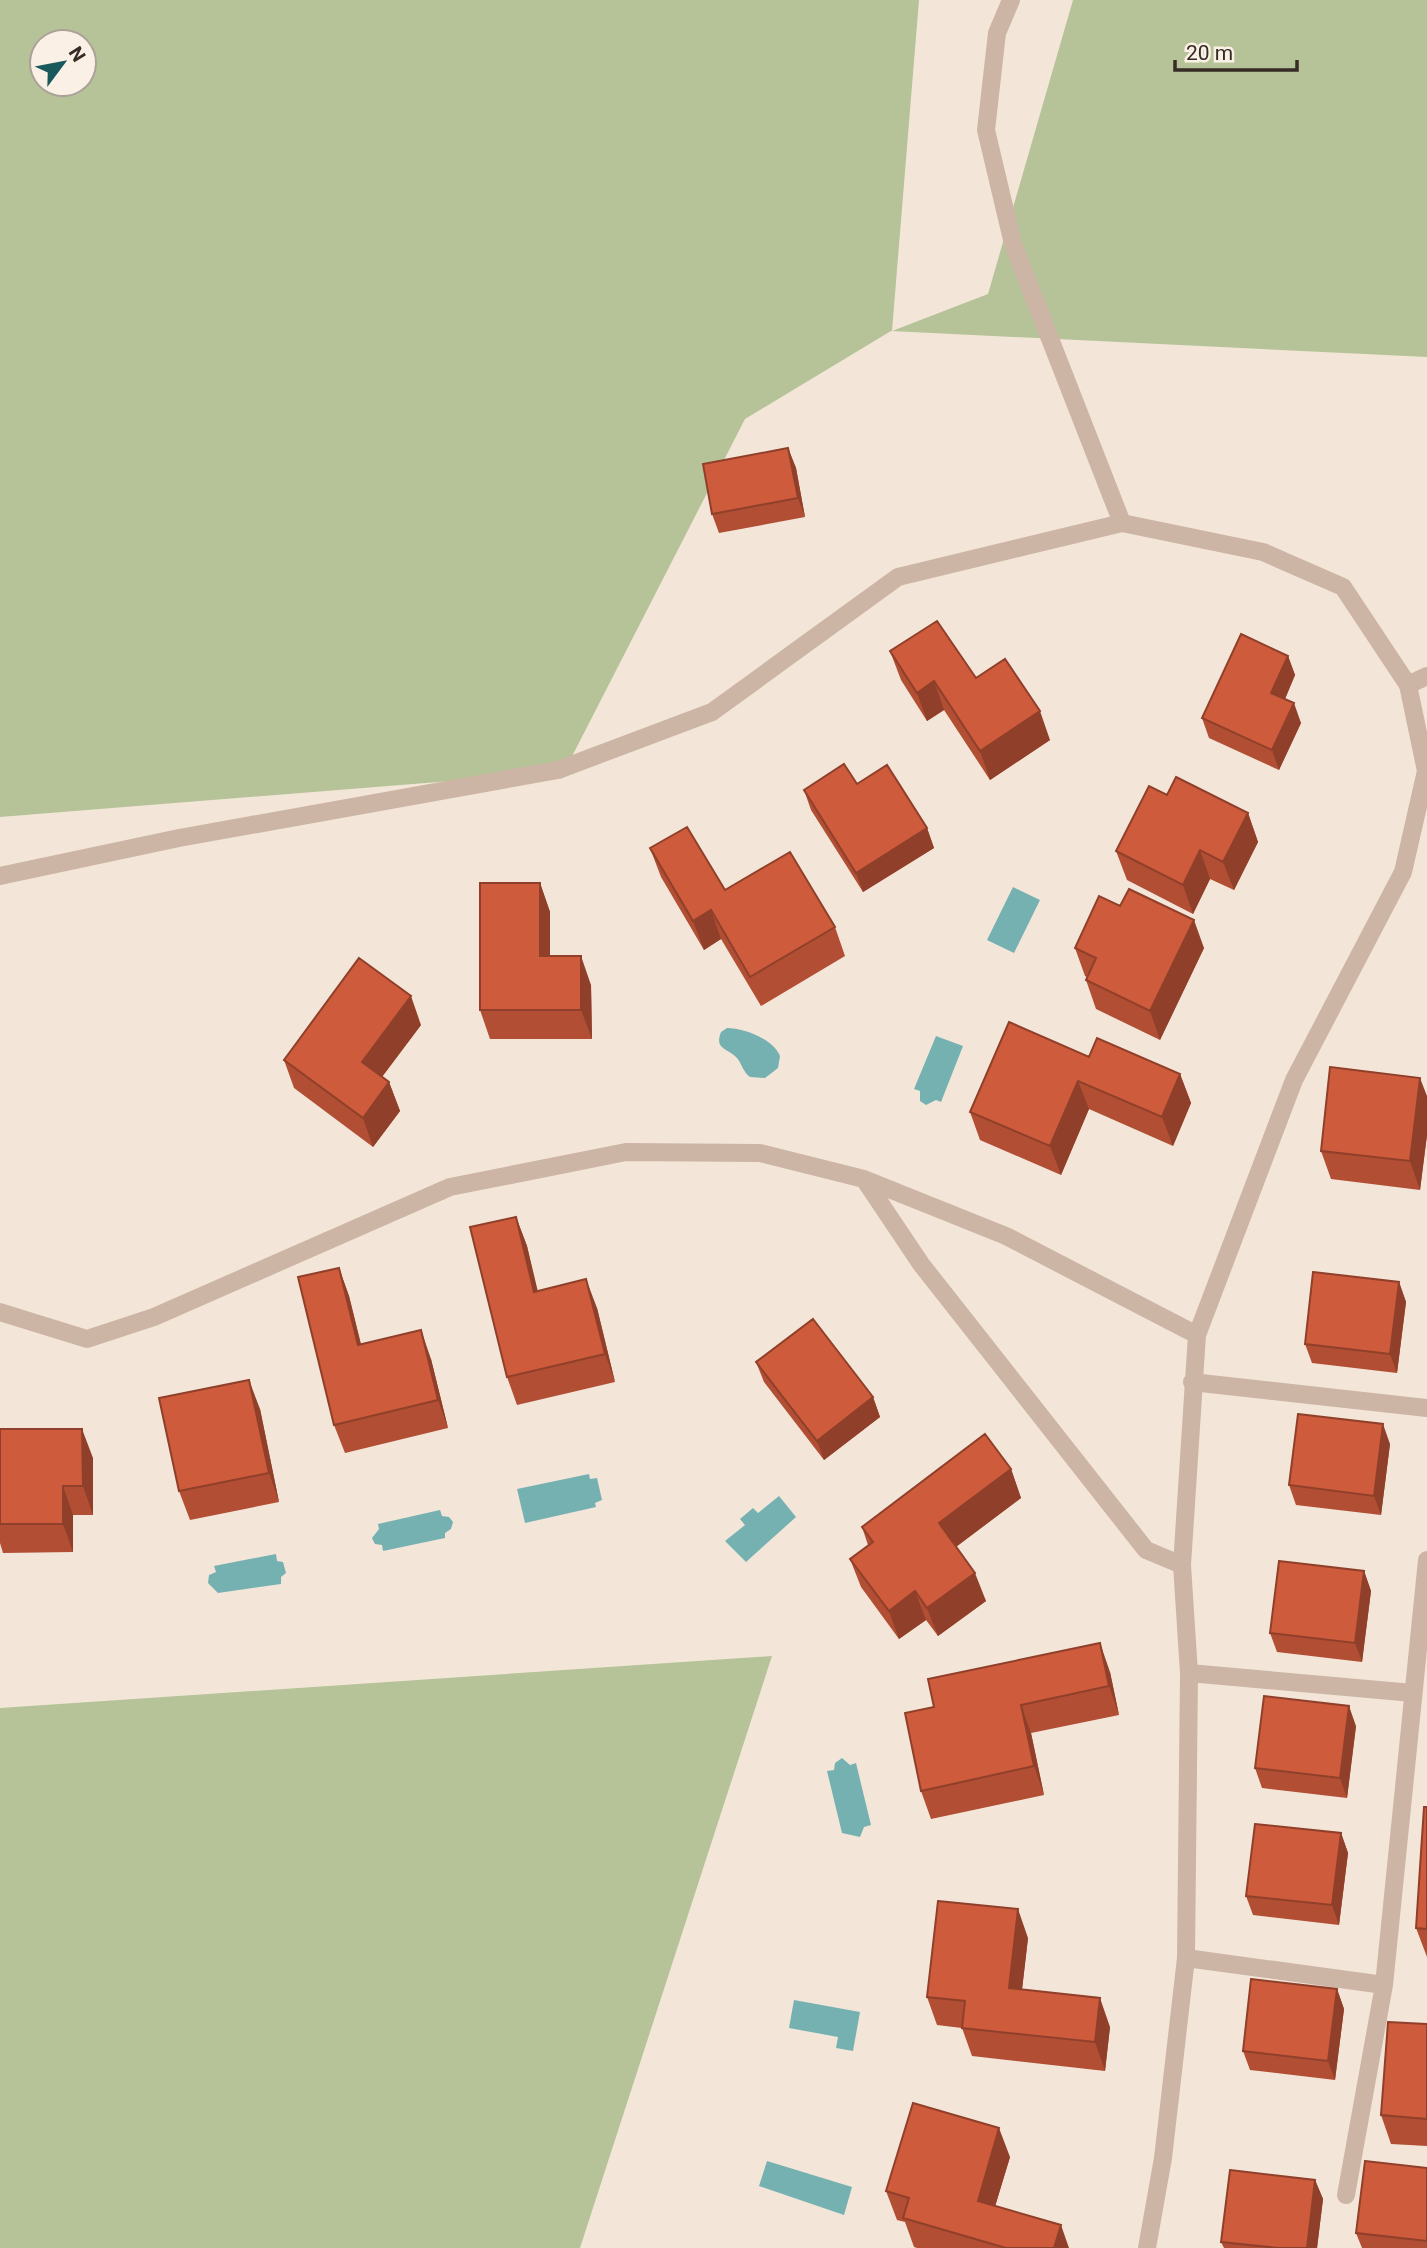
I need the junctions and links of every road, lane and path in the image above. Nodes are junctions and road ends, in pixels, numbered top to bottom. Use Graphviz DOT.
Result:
graph roads {
  1 [pos="1011,0"];
  2 [pos="1122,523"];
  3 [pos="1427,676"];
  4 [pos="1408,685"];
  5 [pos="0,876"];
  6 [pos="864,1179"];
  7 [pos="0,1312"];
  8 [pos="1197,1335"];
  9 [pos="1192,1381"];
  10 [pos="1427,1408"];
  11 [pos="1427,1560"];
  12 [pos="1182,1565"];
  13 [pos="1189,1673"];
  14 [pos="1413,1693"];
  15 [pos="1186,1958"];
  16 [pos="1384,1985"];
  17 [pos="1346,2195"];
  18 [pos="1147,2248"];
  1 -- 2 [label="street"];
  2 -- 4 [label="street"];
  2 -- 5 [label="street"];
  3 -- 4 [label="street"];
  4 -- 8 [label="street"];
  6 -- 7 [label="street"];
  6 -- 8 [label="street"];
  6 -- 12 [label="street"];
  8 -- 9 [label="street"];
  9 -- 10 [label="street"];
  9 -- 12 [label="street"];
  11 -- 14 [label="street"];
  12 -- 13 [label="street"];
  13 -- 14 [label="street"];
  13 -- 15 [label="street"];
  14 -- 16 [label="street"];
  15 -- 16 [label="street"];
  15 -- 18 [label="street"];
  16 -- 17 [label="street"];
}
